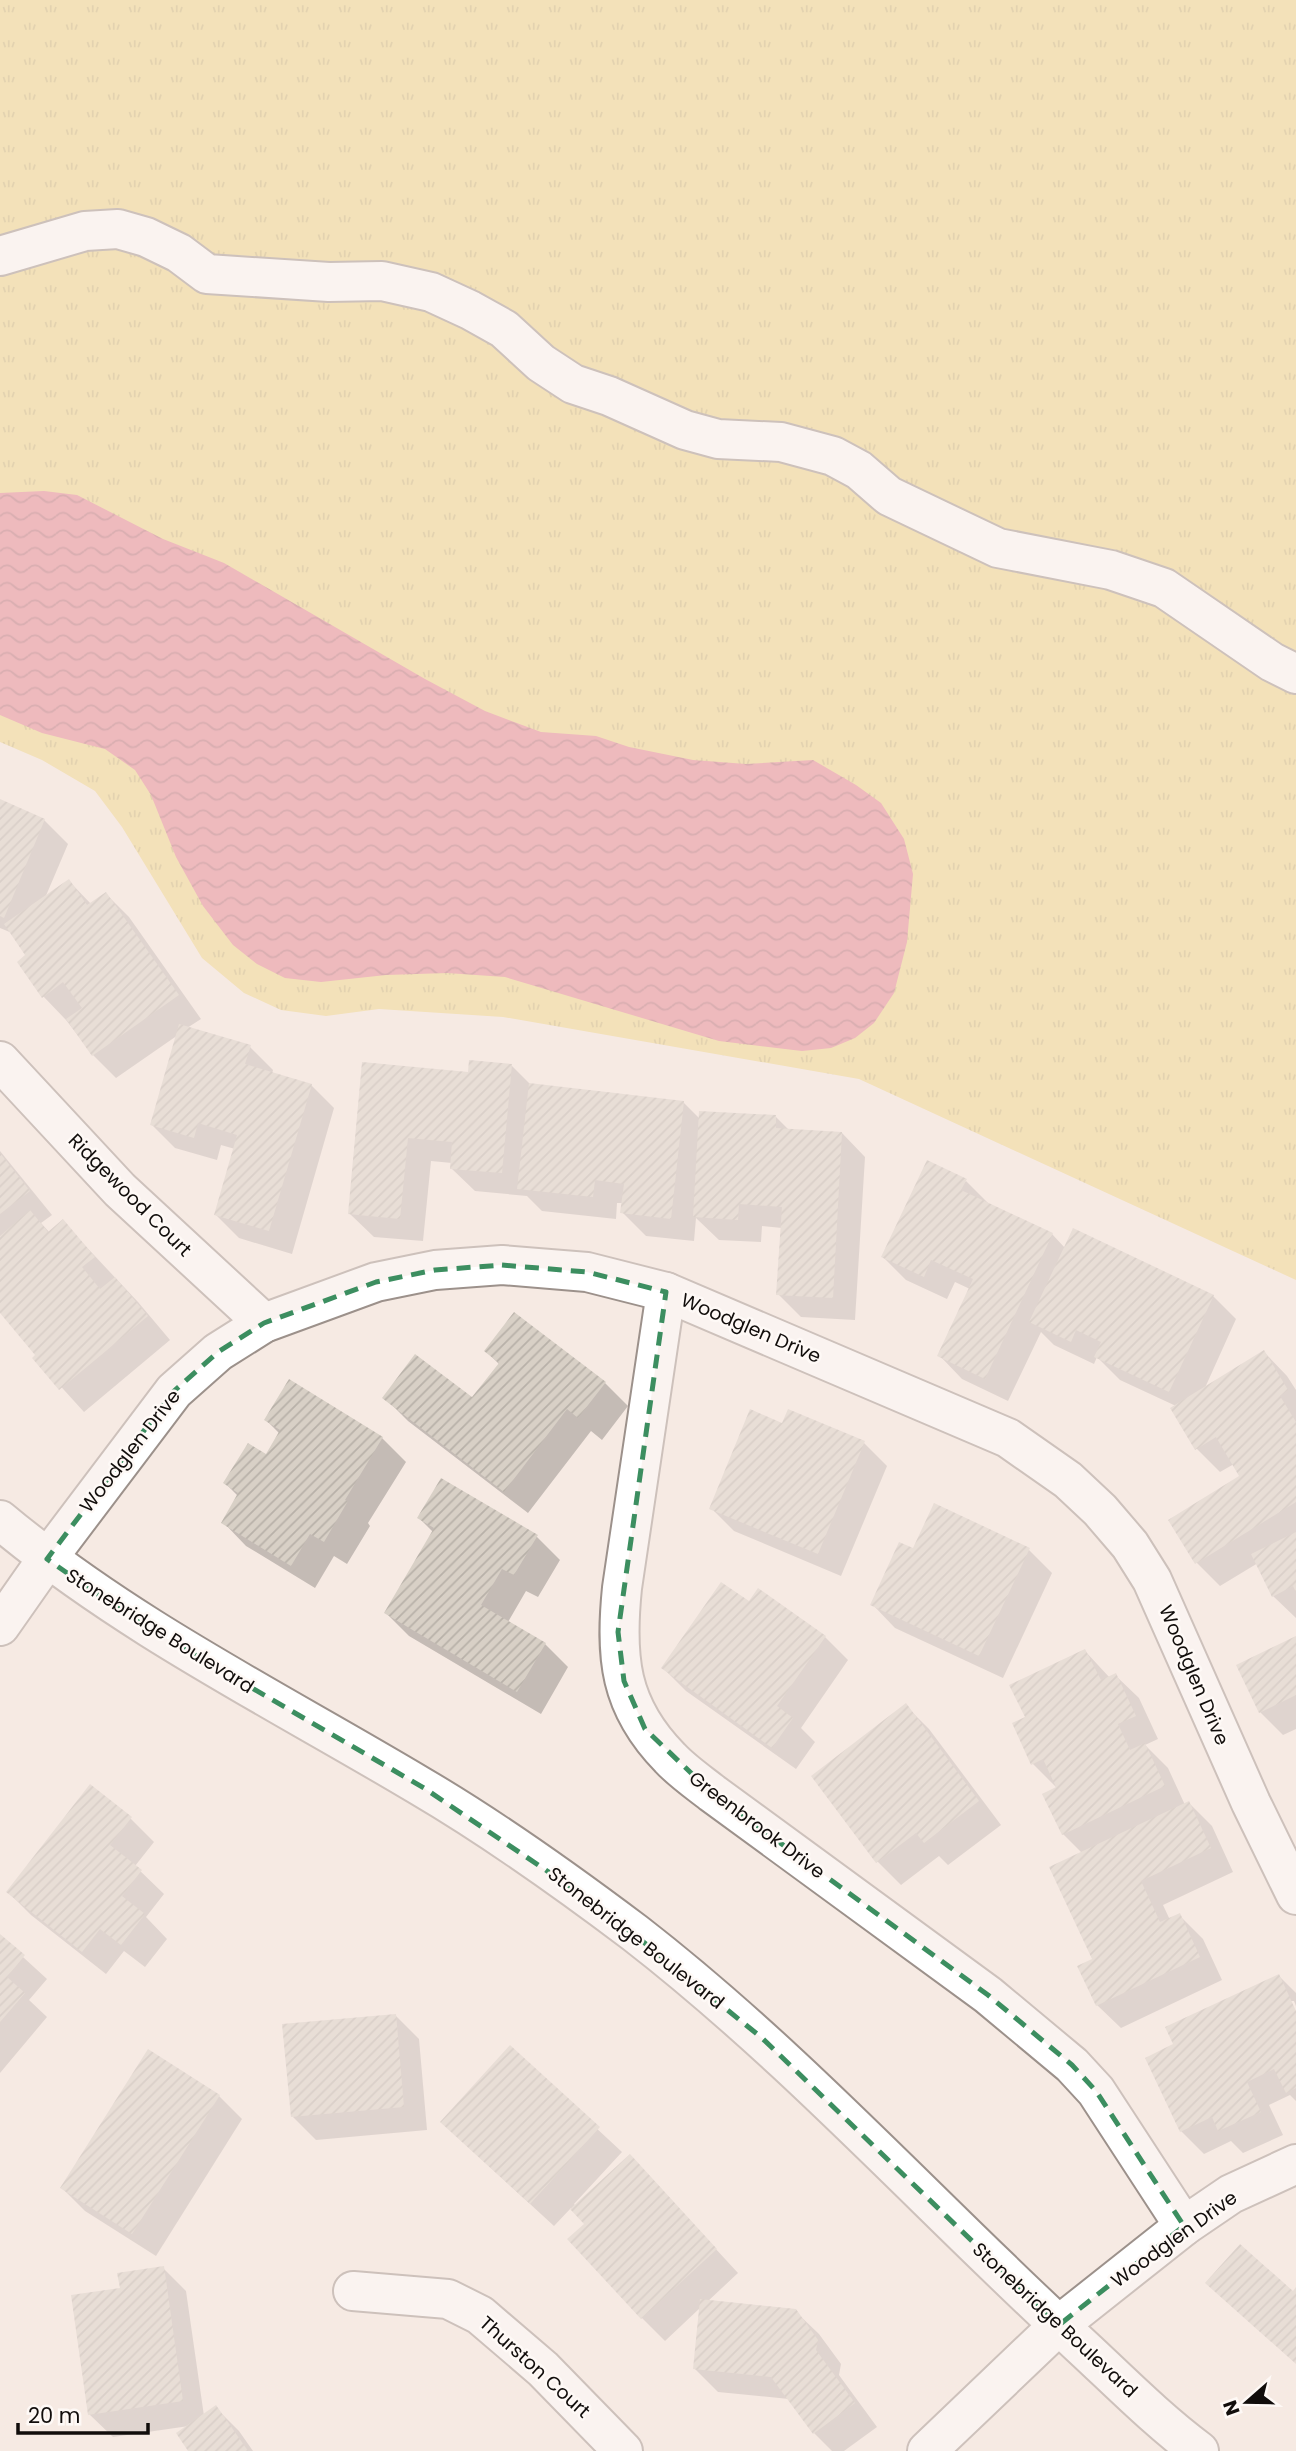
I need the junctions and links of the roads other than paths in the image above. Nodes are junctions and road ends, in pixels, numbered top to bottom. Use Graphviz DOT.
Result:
graph roads {
  1 [pos="0,256"];
  2 [pos="1296,674"];
  3 [pos="0,1061"];
  4 [pos="666,1292"];
  5 [pos="264,1323"];
  6 [pos="0,1520"];
  7 [pos="47,1559"];
  8 [pos="0,1626"];
  9 [pos="1296,1895"];
  10 [pos="1296,2164"];
  11 [pos="1184,2227"];
  12 [pos="353,2291"];
  13 [pos="1059,2325"];
  14 [pos="623,2451"];
  15 [pos="927,2451"];
  16 [pos="1199,2451"];
  1 -- 2 [label="street"];
  3 -- 5 [label="street, Ridgewood Court"];
  4 -- 5 [label="street, Woodglen Drive"];
  4 -- 9 [label="street, Woodglen Drive"];
  4 -- 11 [label="street, Greenbrook Drive"];
  5 -- 7 [label="street, Woodglen Drive"];
  6 -- 7 [label="street, Stonebridge Boulevard"];
  7 -- 8 [label="street, Woodglen Drive"];
  7 -- 13 [label="street, Stonebridge Boulevard"];
  10 -- 11 [label="street, Woodglen Drive"];
  11 -- 13 [label="street, Woodglen Drive"];
  12 -- 14 [label="street, Thurston Court"];
  13 -- 15 [label="street, Woodglen Drive"];
  13 -- 16 [label="street, Stonebridge Boulevard"];
}
